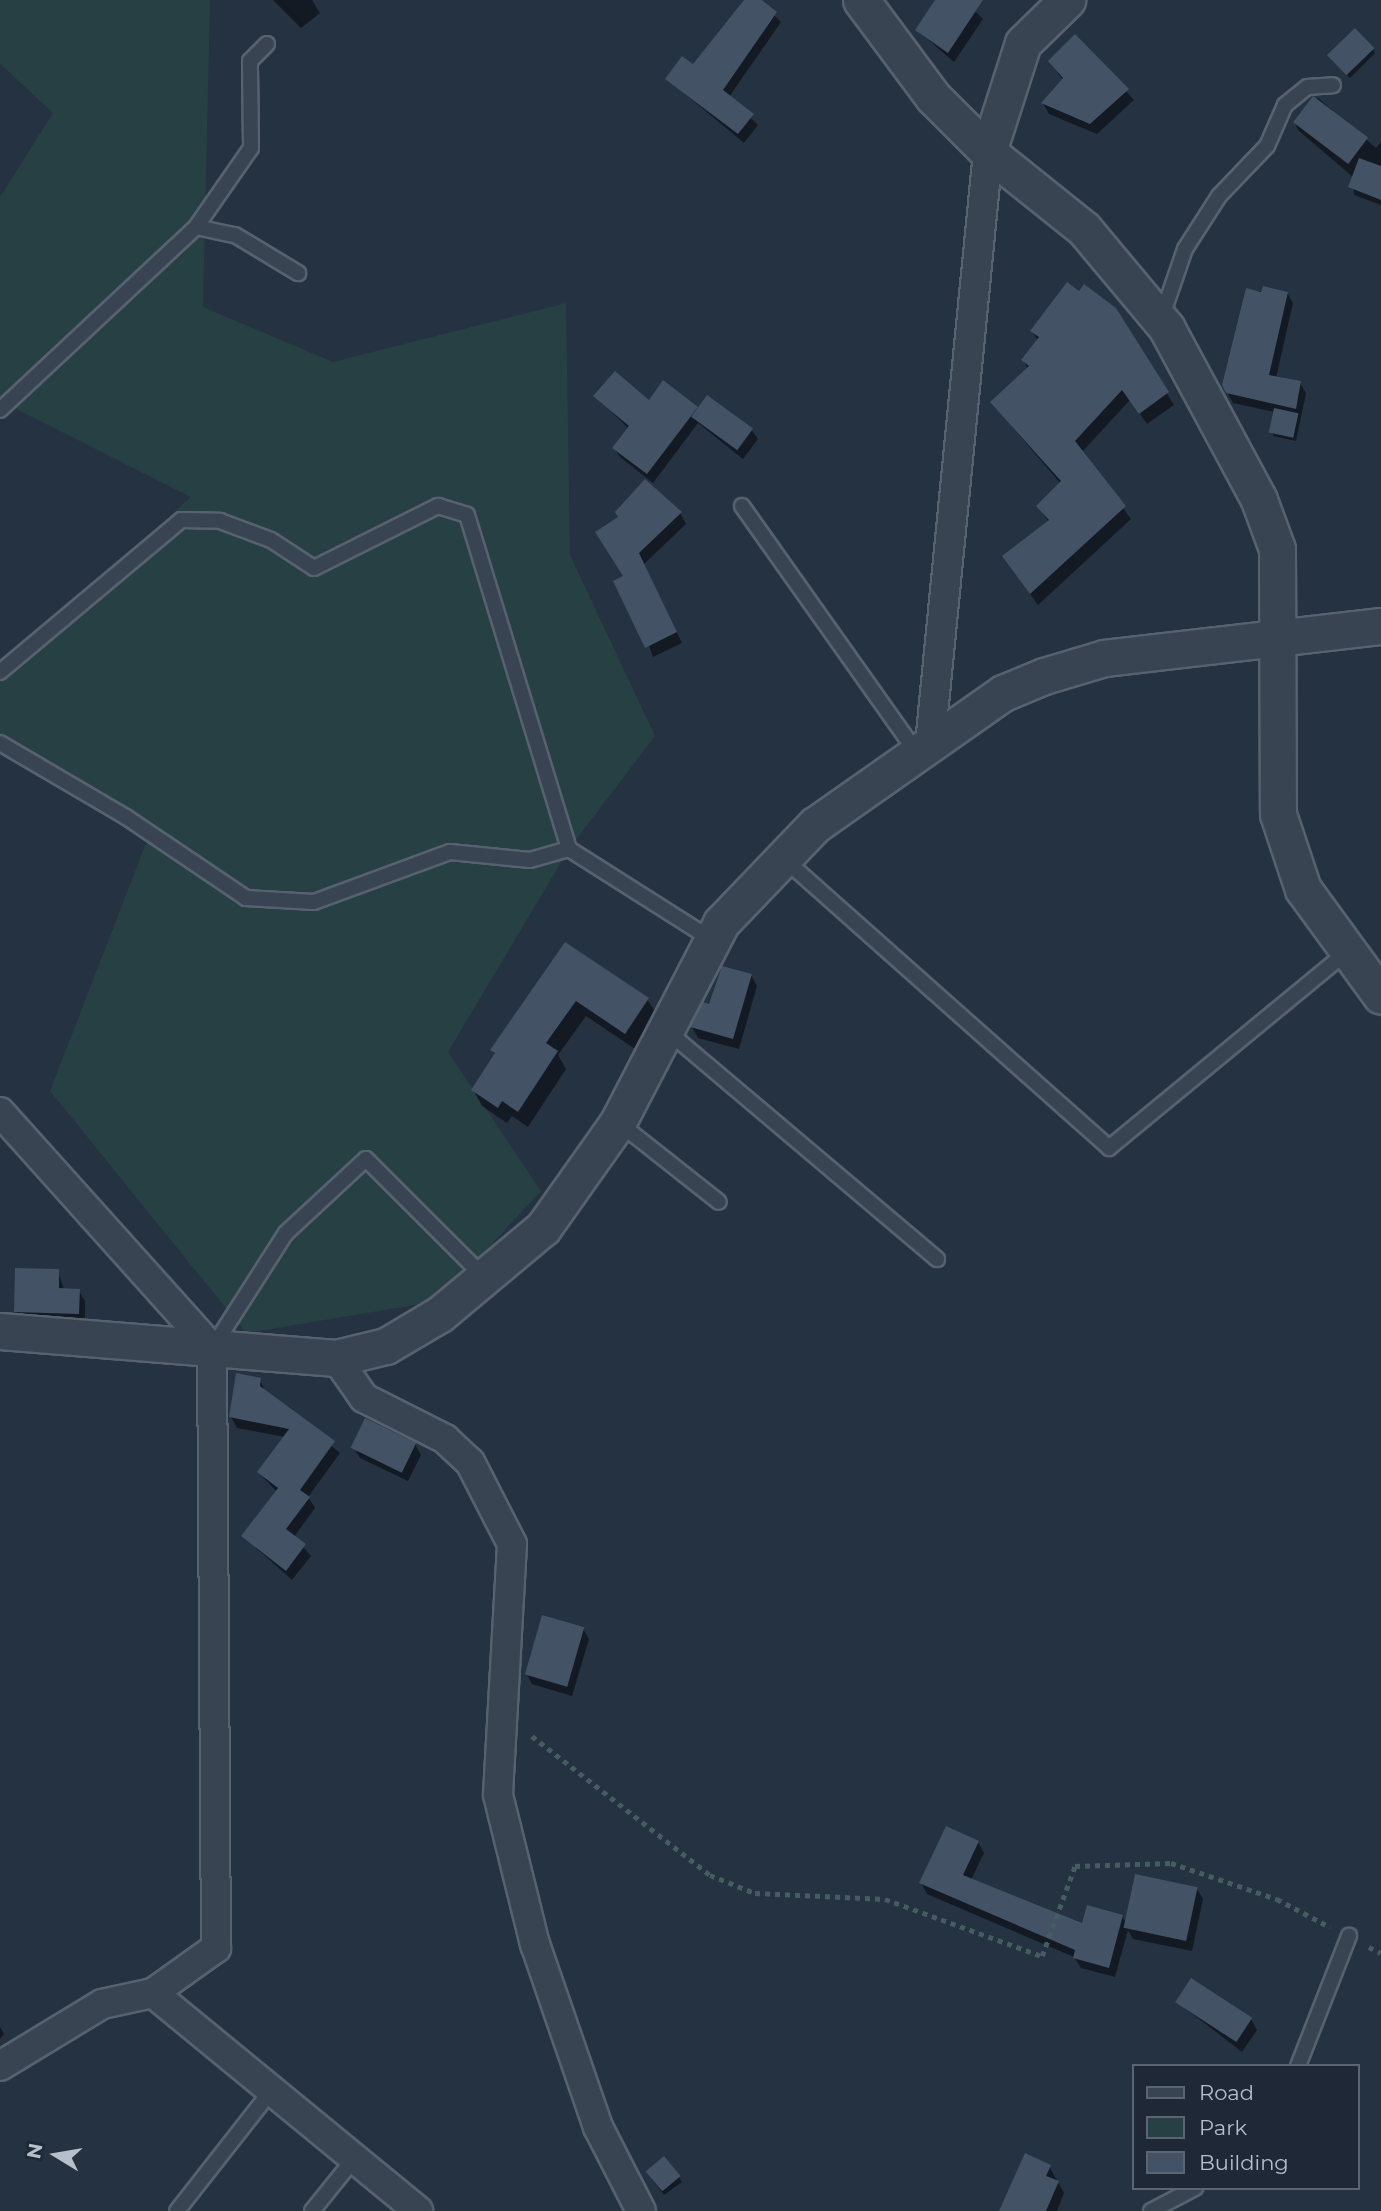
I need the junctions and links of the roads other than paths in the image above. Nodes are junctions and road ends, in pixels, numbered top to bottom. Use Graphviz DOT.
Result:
graph roads {
  1 [pos="861,0"];
  2 [pos="1067,0"];
  3 [pos="267,44"];
  4 [pos="1333,85"];
  5 [pos="988,152"];
  6 [pos="196,227"];
  7 [pos="298,274"];
  8 [pos="1161,321"];
  9 [pos="0,410"];
  10 [pos="742,506"];
  11 [pos="1381,626"];
  12 [pos="1282,641"];
  13 [pos="0,672"];
  14 [pos="0,743"];
  15 [pos="923,749"];
  16 [pos="569,849"];
  17 [pos="780,856"];
  18 [pos="712,940"];
  19 [pos="1348,952"];
  20 [pos="1381,996"];
  21 [pos="666,1030"];
  22 [pos="0,1112"];
  23 [pos="618,1122"];
  24 [pos="719,1202"];
  25 [pos="937,1259"];
  26 [pos="486,1279"];
  27 [pos="0,1331"];
  28 [pos="212,1348"];
  29 [pos="336,1358"];
  30 [pos="1349,1937"];
  31 [pos="153,1993"];
  32 [pos="1299,2064"];
  33 [pos="0,2066"];
  34 [pos="271,2091"];
  35 [pos="354,2159"];
  36 [pos="1191,2190"];
  37 [pos="177,2211"];
  38 [pos="312,2211"];
  39 [pos="418,2211"];
  40 [pos="641,2211"];
  41 [pos="1151,2211"];
  1 -- 5 [label="street"];
  2 -- 5 [label="street"];
  3 -- 6 [label="lane"];
  4 -- 8 [label="lane"];
  5 -- 8 [label="street"];
  5 -- 15 [label="street"];
  6 -- 7 [label="lane"];
  6 -- 9 [label="lane"];
  8 -- 12 [label="street"];
  10 -- 15 [label="lane"];
  11 -- 12 [label="street"];
  12 -- 15 [label="street"];
  12 -- 19 [label="street"];
  13 -- 16 [label="lane"];
  14 -- 16 [label="lane"];
  15 -- 17 [label="street"];
  16 -- 18 [label="lane"];
  17 -- 18 [label="street"];
  17 -- 19 [label="lane"];
  18 -- 21 [label="street"];
  19 -- 20 [label="street"];
  21 -- 23 [label="street"];
  21 -- 25 [label="lane"];
  22 -- 28 [label="street"];
  23 -- 24 [label="lane"];
  23 -- 26 [label="street"];
  26 -- 28 [label="lane"];
  26 -- 29 [label="street"];
  27 -- 28 [label="street"];
  28 -- 29 [label="street"];
  28 -- 31 [label="street"];
  29 -- 40 [label="street"];
  30 -- 32 [label="lane"];
  31 -- 33 [label="street"];
  31 -- 34 [label="street"];
  34 -- 35 [label="street"];
  34 -- 37 [label="lane"];
  35 -- 38 [label="lane"];
  35 -- 39 [label="street"];
  36 -- 41 [label="lane"];
}
